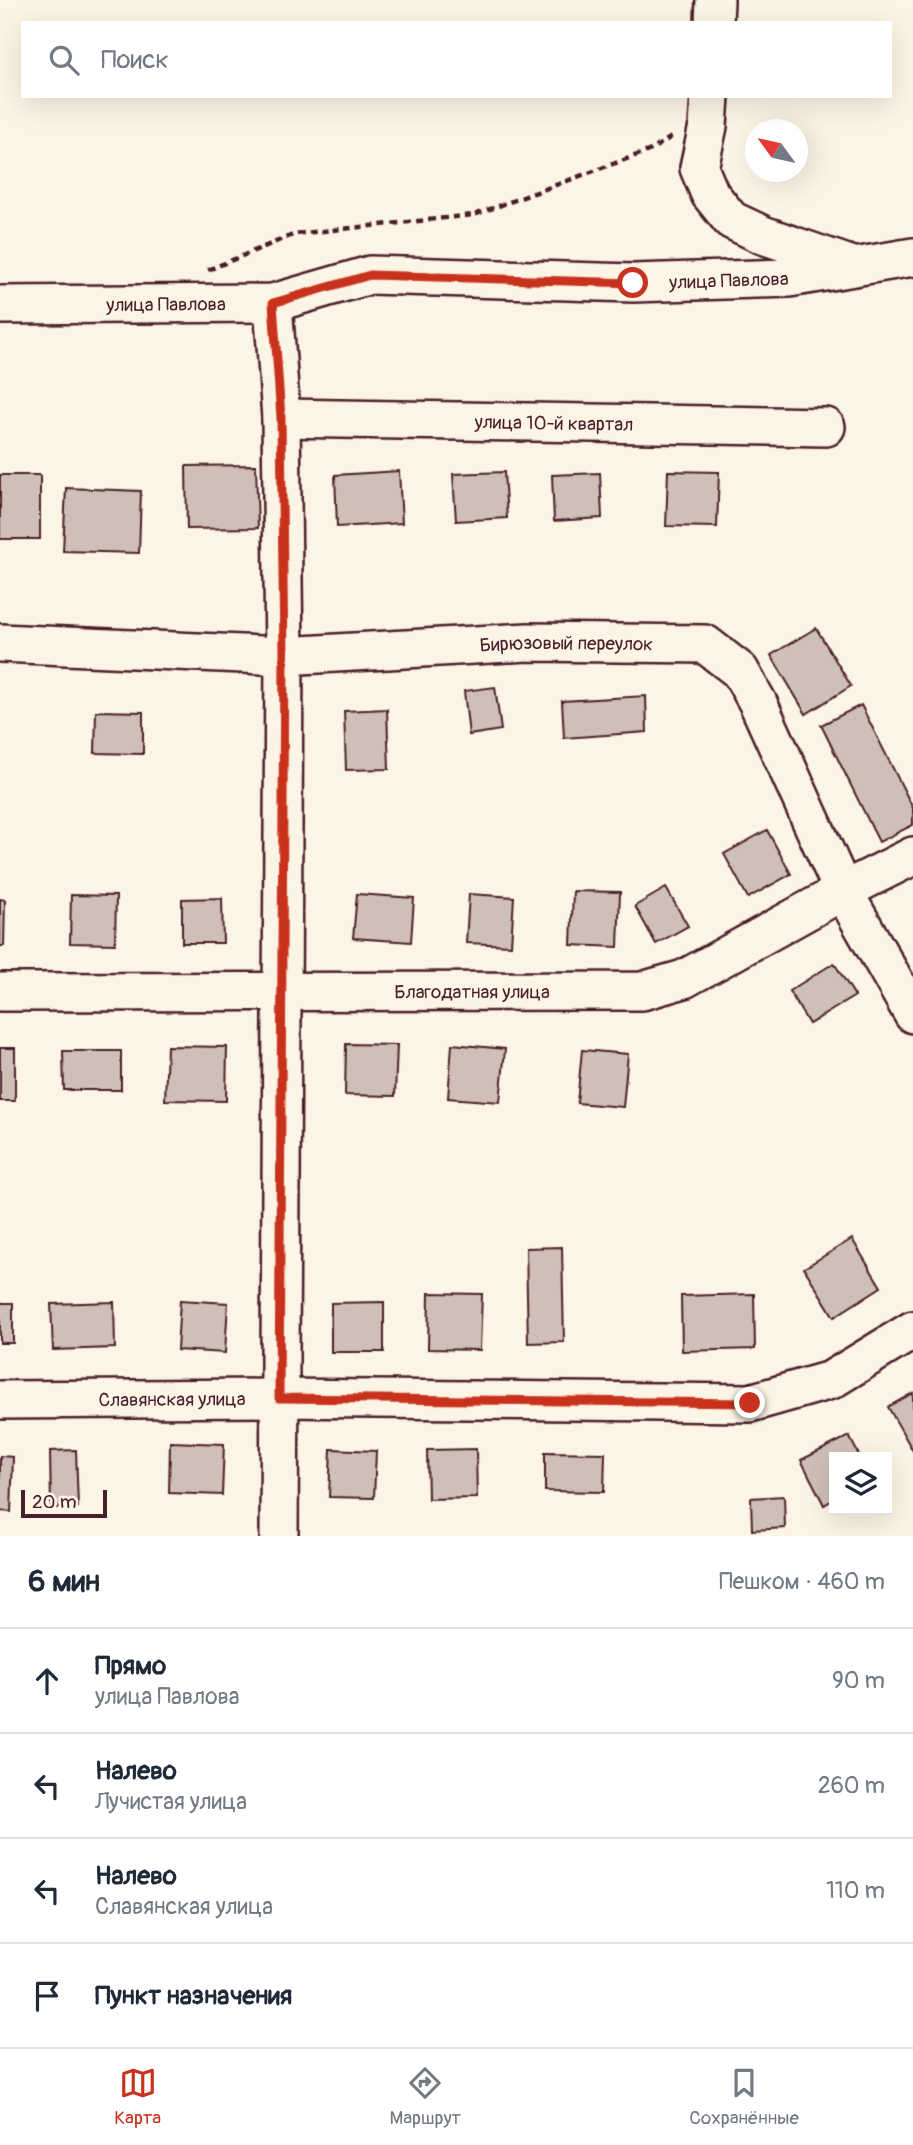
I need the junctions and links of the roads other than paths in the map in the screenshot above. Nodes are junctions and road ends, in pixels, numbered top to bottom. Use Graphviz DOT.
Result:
graph roads {
  1 [pos="715,0"];
  2 [pos="714,21"];
  3 [pos="709,104"];
  4 [pos="913,257"];
  5 [pos="853,267"];
  6 [pos="913,269"];
  7 [pos="273,303"];
  8 [pos="0,305"];
  9 [pos="281,418"];
  10 [pos="827,427"];
  11 [pos="0,643"];
  12 [pos="284,656"];
  13 [pos="913,856"];
  14 [pos="843,891"];
  15 [pos="0,992"];
  16 [pos="283,993"];
  17 [pos="913,1014"];
  18 [pos="913,1330"];
  19 [pos="279,1398"];
  20 [pos="0,1400"];
  21 [pos="279,1536"];
  1 -- 2 [label="street"];
  3 -- 5 [label="street"];
  4 -- 5 [label="street, улица Павлова"];
  5 -- 6 [label="street"];
  5 -- 7 [label="street, улица Павлова"];
  7 -- 8 [label="street, улица Павлова"];
  7 -- 9 [label="street"];
  9 -- 10 [label="street, улица 10-й квартал"];
  9 -- 12 [label="street"];
  11 -- 12 [label="street, Бирюзовый переулок"];
  12 -- 14 [label="street, Бирюзовый переулок"];
  12 -- 16 [label="street"];
  13 -- 14 [label="street, Благодатная улица"];
  14 -- 16 [label="street, Благодатная улица"];
  14 -- 17 [label="street, Бирюзовый переулок"];
  15 -- 16 [label="street, Благодатная улица"];
  16 -- 19 [label="street"];
  18 -- 19 [label="street, Славянская улица"];
  19 -- 20 [label="street, Славянская улица"];
  19 -- 21 [label="street"];
}
